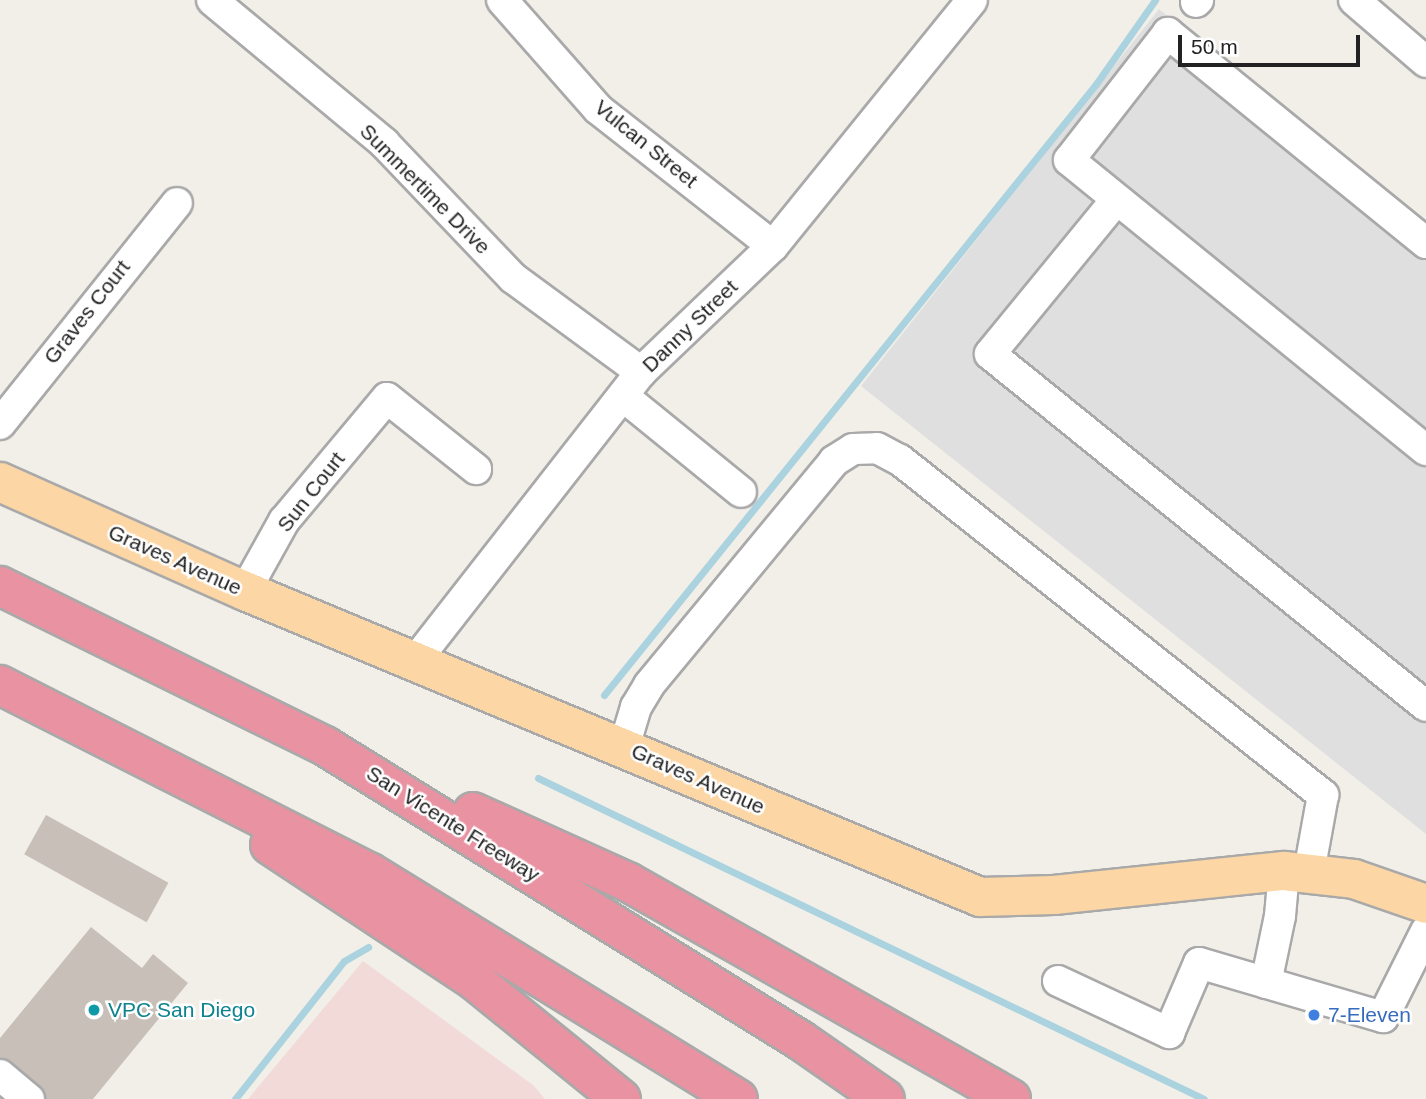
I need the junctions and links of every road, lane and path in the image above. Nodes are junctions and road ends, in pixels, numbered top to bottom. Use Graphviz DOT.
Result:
graph roads {
  1 [pos="212,0"];
  2 [pos="502,0"];
  3 [pos="1354,0"];
  4 [pos="966,2"];
  5 [pos="1426,62"];
  6 [pos="1116,200"];
  7 [pos="177,203"];
  8 [pos="1426,243"];
  9 [pos="773,246"];
  10 [pos="642,372"];
  11 [pos="623,396"];
  12 [pos="0,424"];
  13 [pos="1426,450"];
  14 [pos="476,469"];
  15 [pos="0,482"];
  16 [pos="741,492"];
  17 [pos="0,586"];
  18 [pos="245,591"];
  19 [pos="415,660"];
  20 [pos="0,685"];
  21 [pos="1426,706"];
  22 [pos="116,744"];
  23 [pos="325,746"];
  24 [pos="624,747"];
  25 [pos="1296,872"];
  26 [pos="1426,904"];
  27 [pos="1426,931"];
  28 [pos="1058,981"];
  29 [pos="1266,983"];
  30 [pos="0,1075"];
  31 [pos="29,1099"];
  32 [pos="621,1099"];
  33 [pos="738,1099"];
  34 [pos="885,1099"];
  35 [pos="1011,1099"];
  1 -- 10 [label="street, Summertime Drive"];
  2 -- 9 [label="street, Vulcan Street"];
  3 -- 5 [label="street"];
  4 -- 9 [label="street, Danny Street"];
  6 -- 8 [label="street"];
  6 -- 13 [label="street"];
  6 -- 21 [label="street"];
  7 -- 12 [label="street, Graves Court"];
  9 -- 10 [label="street, Danny Street"];
  10 -- 11 [label="street, Danny Street"];
  11 -- 16 [label="street"];
  11 -- 19 [label="street, Danny Street"];
  14 -- 18 [label="street, Sun Court"];
  15 -- 18 [label="main road, Graves Avenue"];
  17 -- 23 [label="highway, San Vicente Freeway"];
  18 -- 19 [label="main road, Graves Avenue"];
  19 -- 24 [label="main road, Graves Avenue"];
  20 -- 22 [label="highway"];
  22 -- 32 [label="highway"];
  22 -- 33 [label="highway"];
  23 -- 34 [label="highway, San Vicente Freeway"];
  23 -- 35 [label="highway"];
  24 -- 25 [label="main road, Graves Avenue"];
  24 -- 25 [label="street"];
  25 -- 26 [label="main road, Graves Avenue"];
  25 -- 29 [label="street"];
  27 -- 29 [label="street"];
  28 -- 29 [label="street"];
  30 -- 31 [label="street"];
}
